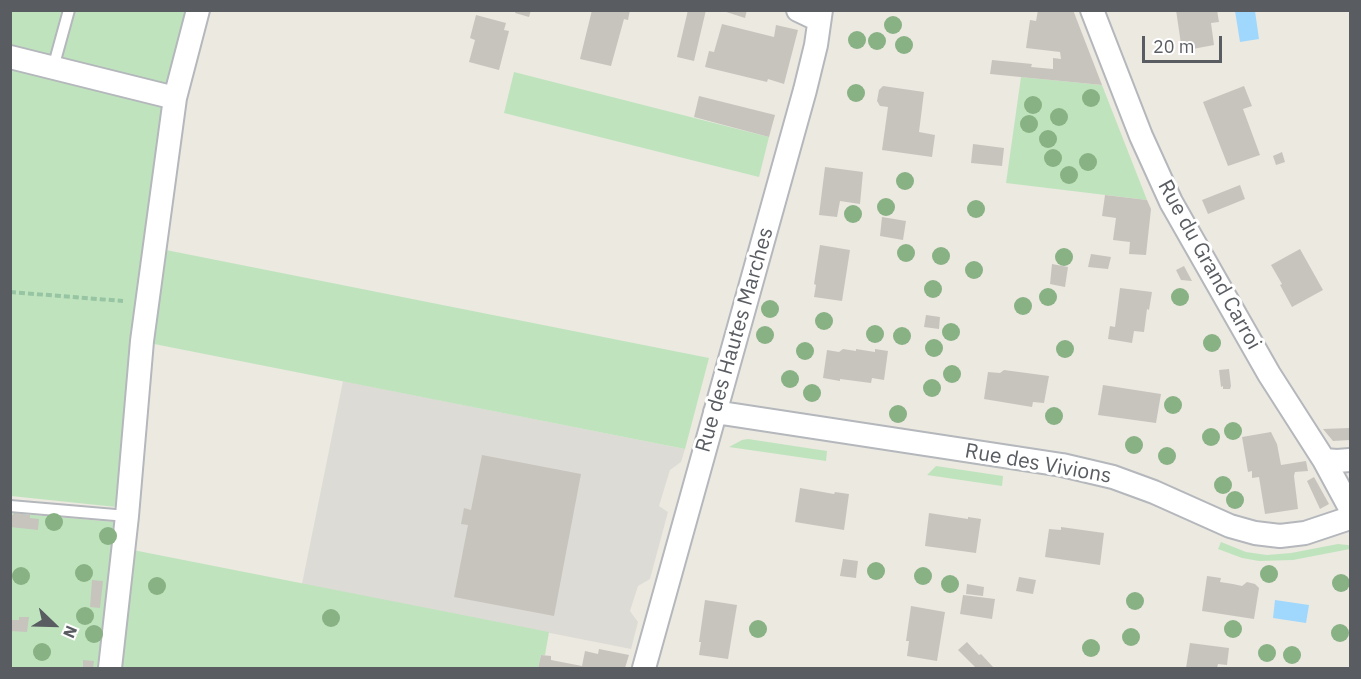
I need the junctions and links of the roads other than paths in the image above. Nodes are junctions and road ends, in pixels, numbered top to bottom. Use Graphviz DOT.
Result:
graph roads {
  1 [pos="69,10"];
  2 [pos="198,10"];
  3 [pos="798,10"];
  4 [pos="1092,10"];
  5 [pos="820,15"];
  6 [pos="10,57"];
  7 [pos="54,68"];
  8 [pos="175,98"];
  9 [pos="715,412"];
  10 [pos="1323,460"];
  11 [pos="1350,460"];
  12 [pos="10,506"];
  13 [pos="1350,508"];
  14 [pos="127,516"];
  15 [pos="1350,518"];
  16 [pos="110,669"];
  17 [pos="644,669"];
  1 -- 7 [label="lane"];
  2 -- 8 [label="street"];
  3 -- 5 [label="street"];
  4 -- 10 [label="street, Rue du Grand Carroi"];
  5 -- 9 [label="street, Rue des Hautes Marches"];
  6 -- 7 [label="street"];
  7 -- 8 [label="street"];
  8 -- 14 [label="street"];
  9 -- 15 [label="street, Rue des Vivions"];
  9 -- 17 [label="street, Rue des Hautes Marches"];
  10 -- 11 [label="street"];
  10 -- 13 [label="street, Rue du Grand Carroi"];
  12 -- 14 [label="lane"];
  14 -- 16 [label="street"];
}
